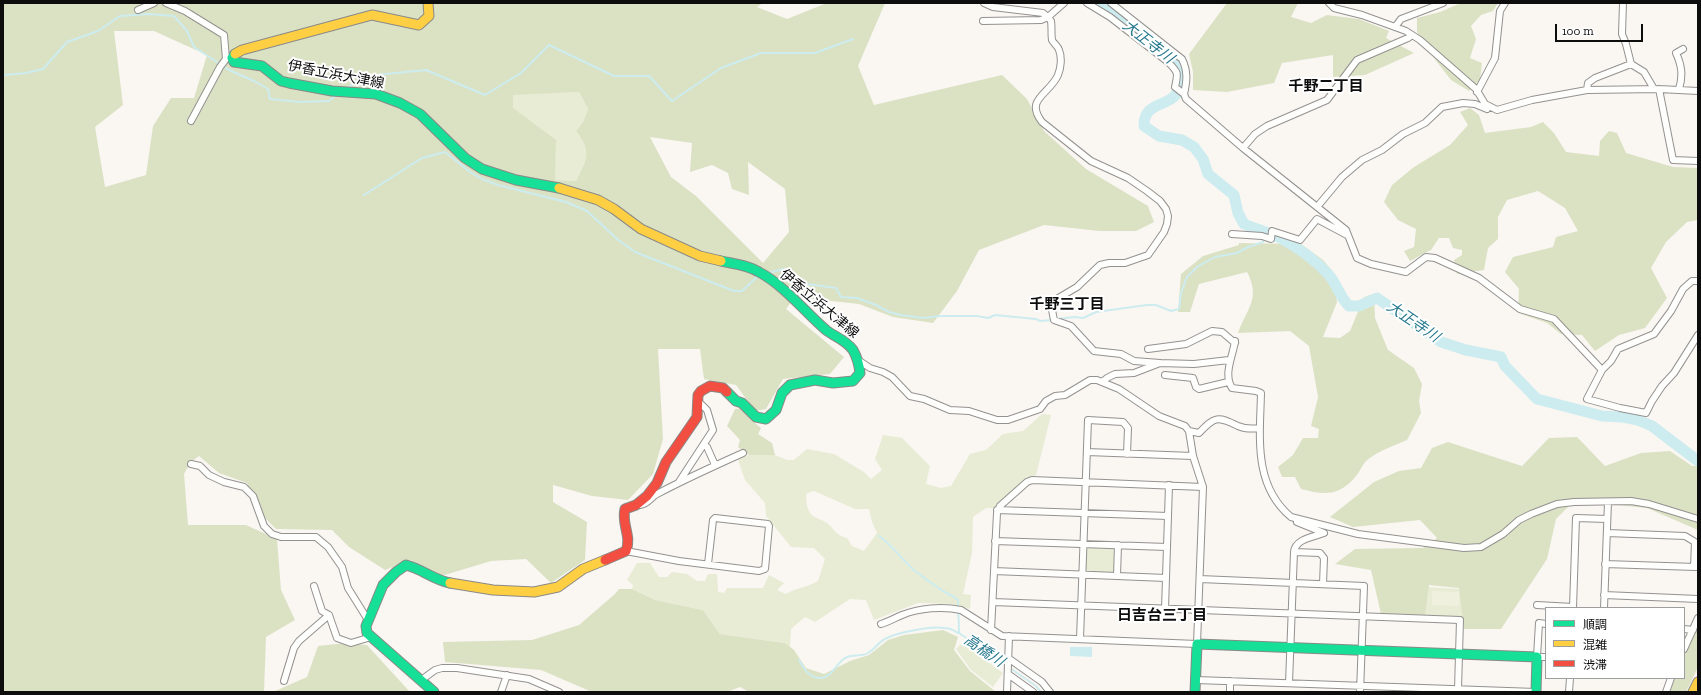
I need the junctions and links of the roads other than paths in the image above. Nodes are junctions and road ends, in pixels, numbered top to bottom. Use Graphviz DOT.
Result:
graph roads {
  1 [pos="154,3"];
  2 [pos="166,3"];
  3 [pos="428,3"];
  4 [pos="984,3"];
  5 [pos="1064,3"];
  6 [pos="1087,3"];
  7 [pos="1111,3"];
  8 [pos="1329,3"];
  9 [pos="1443,3"];
  10 [pos="1506,3"];
  11 [pos="1623,3"];
  12 [pos="138,10"];
  13 [pos="1048,17"];
  14 [pos="983,21"];
  15 [pos="1395,27"];
  16 [pos="1412,35"];
  17 [pos="1682,49"];
  18 [pos="226,62"];
  19 [pos="1631,64"];
  20 [pos="1656,89"];
  21 [pos="1680,89"];
  22 [pos="1586,90"];
  23 [pos="1698,91"];
  24 [pos="1478,92"];
  25 [pos="1184,94"];
  26 [pos="1497,110"];
  27 [pos="191,121"];
  28 [pos="1243,148"];
  29 [pos="1698,162"];
  30 [pos="1317,207"];
  31 [pos="1232,234"];
  32 [pos="1347,235"];
  33 [pos="1698,281"];
  34 [pos="1698,335"];
  35 [pos="1148,348"];
  36 [pos="858,360"];
  37 [pos="1229,360"];
  38 [pos="1160,363"];
  39 [pos="1194,364"];
  40 [pos="1602,370"];
  41 [pos="1165,375"];
  42 [pos="1194,378"];
  43 [pos="1102,382"];
  44 [pos="1228,382"];
  45 [pos="698,401"];
  46 [pos="1260,428"];
  47 [pos="1189,431"];
  48 [pos="704,445"];
  49 [pos="1087,452"];
  50 [pos="743,454"];
  51 [pos="1127,454"];
  52 [pos="1193,456"];
  53 [pos="191,464"];
  54 [pos="715,465"];
  55 [pos="1086,482"];
  56 [pos="678,483"];
  57 [pos="1170,485"];
  58 [pos="1203,487"];
  59 [pos="1608,502"];
  60 [pos="636,505"];
  61 [pos="998,510"];
  62 [pos="1085,513"];
  63 [pos="1168,516"];
  64 [pos="1291,517"];
  65 [pos="1607,519"];
  66 [pos="1698,519"];
  67 [pos="1607,534"];
  68 [pos="995,541"];
  69 [pos="1084,544"];
  70 [pos="1118,545"];
  71 [pos="1167,547"];
  72 [pos="626,551"];
  73 [pos="1294,552"];
  74 [pos="708,564"];
  75 [pos="1605,564"];
  76 [pos="1696,567"];
  77 [pos="994,571"];
  78 [pos="1082,575"];
  79 [pos="1117,576"];
  80 [pos="1166,578"];
  81 [pos="1200,579"];
  82 [pos="1293,583"];
  83 [pos="1323,584"];
  84 [pos="314,586"];
  85 [pos="1604,595"];
  86 [pos="1698,599"];
  87 [pos="993,602"];
  88 [pos="1537,605"];
  89 [pos="1081,606"];
  90 [pos="1573,607"];
  91 [pos="1604,607"];
  92 [pos="1165,609"];
  93 [pos="1198,610"];
  94 [pos="1292,613"];
  95 [pos="329,615"];
  96 [pos="1362,616"];
  97 [pos="1698,618"];
  98 [pos="368,620"];
  99 [pos="881,624"];
  100 [pos="1545,624"];
  101 [pos="1685,629"];
  102 [pos="991,630"];
  103 [pos="1693,630"];
  104 [pos="1009,636"];
  105 [pos="371,637"];
  106 [pos="1080,639"];
  107 [pos="1197,644"];
  108 [pos="1290,647"];
  109 [pos="1685,647"];
  110 [pos="1361,650"];
  111 [pos="1458,654"];
  112 [pos="1542,657"];
  113 [pos="1008,661"];
  114 [pos="1008,673"];
  115 [pos="507,675"];
  116 [pos="1570,679"];
  117 [pos="1671,679"];
  118 [pos="1196,680"];
  119 [pos="284,681"];
  120 [pos="420,681"];
  121 [pos="1230,681"];
  122 [pos="1698,682"];
  123 [pos="1289,683"];
  124 [pos="1329,684"];
  125 [pos="544,685"];
  126 [pos="1360,689"];
  127 [pos="1392,689"];
  128 [pos="1458,689"];
  129 [pos="1502,691"];
  130 [pos="434,692"];
  131 [pos="501,692"];
  132 [pos="541,692"];
  133 [pos="559,692"];
  134 [pos="1007,692"];
  135 [pos="1033,692"];
  136 [pos="1050,692"];
  137 [pos="1195,692"];
  138 [pos="1230,692"];
  139 [pos="1328,692"];
  140 [pos="1536,692"];
  141 [pos="1569,692"];
  142 [pos="1666,692"];
  143 [pos="1693,692"];
  1 -- 12 [label="street"];
  2 -- 18 [label="street"];
  3 -- 18 [label="main road, 伊香立浜大津線"];
  4 -- 13 [label="street"];
  5 -- 13 [label="street"];
  6 -- 25 [label="street"];
  7 -- 25 [label="street"];
  8 -- 15 [label="street"];
  9 -- 15 [label="street"];
  10 -- 24 [label="street"];
  11 -- 19 [label="street"];
  13 -- 14 [label="street"];
  13 -- 38 [label="street"];
  15 -- 16 [label="street"];
  16 -- 24 [label="street"];
  16 -- 28 [label="street"];
  17 -- 21 [label="street"];
  18 -- 27 [label="street"];
  18 -- 36 [label="main road, 伊香立浜大津線"];
  19 -- 20 [label="street"];
  19 -- 22 [label="street"];
  20 -- 21 [label="street"];
  20 -- 22 [label="street"];
  20 -- 29 [label="street"];
  21 -- 23 [label="street"];
  22 -- 26 [label="street"];
  24 -- 26 [label="street"];
  25 -- 28 [label="street"];
  26 -- 30 [label="street"];
  28 -- 30 [label="street"];
  30 -- 32 [label="street"];
  31 -- 32 [label="street"];
  32 -- 40 [label="street"];
  33 -- 40 [label="street"];
  34 -- 40 [label="street"];
  35 -- 37 [label="street"];
  36 -- 43 [label="street"];
  36 -- 45 [label="main road, 伊香立浜大津線"];
  37 -- 39 [label="street"];
  37 -- 44 [label="street"];
  38 -- 39 [label="street"];
  38 -- 43 [label="street"];
  39 -- 42 [label="street"];
  41 -- 42 [label="street"];
  42 -- 44 [label="street"];
  43 -- 47 [label="street"];
  44 -- 46 [label="street"];
  45 -- 48 [label="street"];
  45 -- 60 [label="main road, 伊香立浜大津線"];
  46 -- 47 [label="street"];
  46 -- 64 [label="street"];
  47 -- 52 [label="street"];
  48 -- 54 [label="street"];
  48 -- 56 [label="street"];
  49 -- 51 [label="street"];
  49 -- 51 [label="street"];
  49 -- 55 [label="street"];
  50 -- 54 [label="street"];
  51 -- 52 [label="street"];
  52 -- 58 [label="street"];
  53 -- 98 [label="street"];
  54 -- 56 [label="street"];
  55 -- 57 [label="street"];
  55 -- 61 [label="street"];
  55 -- 62 [label="street"];
  56 -- 60 [label="street"];
  57 -- 58 [label="street"];
  57 -- 63 [label="street"];
  58 -- 81 [label="street"];
  59 -- 64 [label="street"];
  59 -- 65 [label="street"];
  59 -- 66 [label="street"];
  60 -- 72 [label="main road, 伊香立浜大津線"];
  61 -- 62 [label="street"];
  61 -- 68 [label="street"];
  62 -- 63 [label="street"];
  62 -- 69 [label="street"];
  63 -- 71 [label="street"];
  64 -- 73 [label="street"];
  65 -- 67 [label="street"];
  65 -- 90 [label="street"];
  67 -- 75 [label="street"];
  67 -- 76 [label="street"];
  68 -- 69 [label="street"];
  68 -- 77 [label="street"];
  69 -- 70 [label="street"];
  69 -- 78 [label="street"];
  70 -- 71 [label="street"];
  70 -- 79 [label="street"];
  71 -- 80 [label="street"];
  72 -- 74 [label="street"];
  72 -- 98 [label="main road"];
  73 -- 82 [label="street"];
  73 -- 83 [label="street"];
  74 -- 74 [label="street"];
  75 -- 76 [label="street"];
  75 -- 85 [label="street"];
  77 -- 78 [label="street"];
  77 -- 87 [label="street"];
  78 -- 79 [label="street"];
  78 -- 89 [label="street"];
  79 -- 80 [label="street"];
  80 -- 92 [label="street"];
  81 -- 82 [label="street"];
  81 -- 93 [label="street"];
  82 -- 83 [label="street"];
  82 -- 94 [label="street"];
  83 -- 96 [label="street"];
  84 -- 95 [label="street"];
  85 -- 86 [label="street"];
  85 -- 91 [label="street"];
  87 -- 89 [label="street"];
  87 -- 102 [label="street"];
  88 -- 90 [label="street"];
  89 -- 92 [label="street"];
  89 -- 106 [label="street"];
  92 -- 93 [label="street"];
  93 -- 94 [label="street"];
  93 -- 107 [label="street"];
  94 -- 96 [label="street"];
  94 -- 108 [label="street"];
  95 -- 105 [label="street"];
  95 -- 119 [label="street"];
  96 -- 110 [label="street"];
  96 -- 111 [label="street"];
  97 -- 103 [label="street"];
  98 -- 105 [label="main road"];
  99 -- 102 [label="street"];
  100 -- 112 [label="street"];
  101 -- 103 [label="street"];
  102 -- 104 [label="street"];
  103 -- 109 [label="street"];
  104 -- 106 [label="street"];
  104 -- 113 [label="street"];
  105 -- 120 [label="main road"];
  106 -- 107 [label="street"];
  107 -- 108 [label="main road"];
  107 -- 118 [label="main road"];
  108 -- 110 [label="main road"];
  108 -- 123 [label="street"];
  110 -- 111 [label="main road"];
  110 -- 126 [label="street"];
  111 -- 112 [label="main road"];
  111 -- 128 [label="street"];
  112 -- 140 [label="main road"];
  113 -- 114 [label="street"];
  113 -- 136 [label="street"];
  114 -- 134 [label="street"];
  114 -- 135 [label="street"];
  115 -- 120 [label="street"];
  115 -- 125 [label="street"];
  115 -- 131 [label="street"];
  116 -- 141 [label="street"];
  117 -- 142 [label="street"];
  118 -- 121 [label="street"];
  118 -- 137 [label="main road"];
  120 -- 130 [label="main road"];
  121 -- 123 [label="street"];
  121 -- 138 [label="street"];
  122 -- 143 [label="main road"];
  123 -- 124 [label="street"];
  124 -- 126 [label="street"];
  124 -- 139 [label="street"];
  125 -- 132 [label="street"];
  125 -- 133 [label="street"];
  126 -- 127 [label="street"];
  127 -- 128 [label="street"];
  128 -- 129 [label="street"];
  129 -- 140 [label="street"];
}
